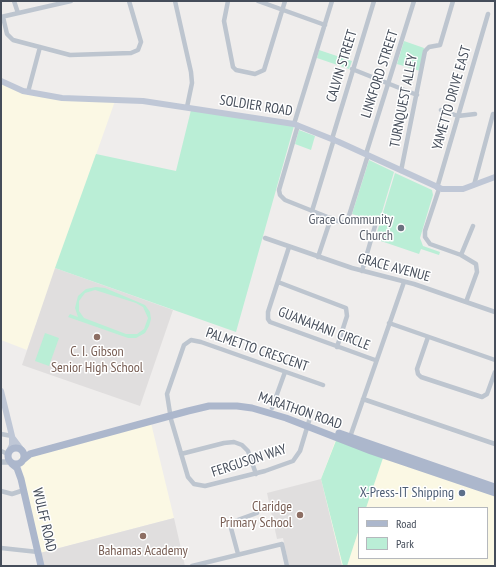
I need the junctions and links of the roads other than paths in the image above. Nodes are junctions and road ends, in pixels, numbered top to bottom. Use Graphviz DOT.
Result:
graph roads {
  1 [pos="14,1"];
  2 [pos="72,1"];
  3 [pos="129,1"];
  4 [pos="176,1"];
  5 [pos="228,1"];
  6 [pos="258,1"];
  7 [pos="285,1"];
  8 [pos="332,1"];
  9 [pos="374,1"];
  10 [pos="414,1"];
  11 [pos="453,1"];
  12 [pos="63,2"];
  13 [pos="282,10"];
  14 [pos="18,13"];
  15 [pos="488,14"];
  16 [pos="2,17"];
  17 [pos="325,25"];
  18 [pos="40,47"];
  19 [pos="352,69"];
  20 [pos="1,81"];
  21 [pos="388,84"];
  22 [pos="28,92"];
  23 [pos="417,95"];
  24 [pos="187,107"];
  25 [pos="441,110"];
  26 [pos="475,114"];
  27 [pos="493,114"];
  28 [pos="458,116"];
  29 [pos="296,124"];
  30 [pos="333,139"];
  31 [pos="367,154"];
  32 [pos="402,171"];
  33 [pos="495,177"];
  34 [pos="474,185"];
  35 [pos="438,188"];
  36 [pos="312,211"];
  37 [pos="331,218"];
  38 [pos="375,226"];
  39 [pos="473,226"];
  40 [pos="264,238"];
  41 [pos="289,247"];
  42 [pos="461,255"];
  43 [pos="318,257"];
  44 [pos="362,271"];
  45 [pos="278,282"];
  46 [pos="404,282"];
  47 [pos="466,302"];
  48 [pos="495,312"];
  49 [pos="389,323"];
  50 [pos="428,337"];
  51 [pos="337,347"];
  52 [pos="375,360"];
  53 [pos="495,360"];
  54 [pos="286,372"];
  55 [pos="495,372"];
  56 [pos="323,385"];
  57 [pos="1,390"];
  58 [pos="363,399"];
  59 [pos="272,408"];
  60 [pos="170,414"];
  61 [pos="309,423"];
  62 [pos="1,434"];
  63 [pos="12,436"];
  64 [pos="350,437"];
  65 [pos="495,444"];
  66 [pos="22,450"];
  67 [pos="181,454"];
  68 [pos="8,456"];
  69 [pos="24,459"];
  70 [pos="1,461"];
  71 [pos="256,474"];
  72 [pos="21,479"];
  73 [pos="495,487"];
  74 [pos="24,490"];
  75 [pos="1,491"];
  76 [pos="495,493"];
  77 [pos="257,513"];
  78 [pos="1,548"];
  79 [pos="38,552"];
  80 [pos="238,554"];
  81 [pos="41,566"];
  82 [pos="192,566"];
  83 [pos="287,566"];
  1 -- 14 [label="street"];
  2 -- 12 [label="street"];
  3 -- 18 [label="street"];
  4 -- 24 [label="street"];
  5 -- 13 [label="street"];
  6 -- 13 [label="street"];
  7 -- 13 [label="street"];
  8 -- 17 [label="street"];
  9 -- 19 [label="street, CALVIN STREET"];
  10 -- 21 [label="street, LINKFORD STREET"];
  11 -- 23 [label="street, TURNQUEST ALLEY"];
  12 -- 14 [label="street"];
  13 -- 17 [label="street"];
  14 -- 16 [label="street"];
  15 -- 28 [label="street, YAMETTO DRIVE EAST"];
  16 -- 18 [label="street"];
  17 -- 29 [label="street"];
  18 -- 22 [label="street"];
  19 -- 21 [label="street"];
  19 -- 30 [label="street, CALVIN STREET"];
  20 -- 22 [label="main road, SOLDIER ROAD"];
  21 -- 23 [label="street"];
  21 -- 31 [label="street, LINKFORD STREET"];
  22 -- 24 [label="main road, SOLDIER ROAD"];
  23 -- 32 [label="street, TURNQUEST ALLEY"];
  24 -- 29 [label="main road, SOLDIER ROAD"];
  25 -- 28 [label="street"];
  26 -- 28 [label="street"];
  27 -- 34 [label="street"];
  28 -- 35 [label="street, YAMETTO DRIVE EAST"];
  29 -- 30 [label="main road, SOLDIER ROAD"];
  29 -- 36 [label="street"];
  30 -- 31 [label="main road, SOLDIER ROAD"];
  30 -- 36 [label="street, CALVIN STREET"];
  31 -- 32 [label="main road, SOLDIER ROAD"];
  31 -- 37 [label="street, LINKFORD STREET"];
  32 -- 35 [label="main road, SOLDIER ROAD"];
  33 -- 34 [label="main road, SOLDIER ROAD"];
  34 -- 35 [label="main road, SOLDIER ROAD"];
  35 -- 42 [label="street, YAMETTO DRIVE EAST"];
  36 -- 37 [label="street"];
  37 -- 43 [label="street"];
  38 -- 44 [label="street"];
  39 -- 42 [label="street"];
  40 -- 41 [label="street, GRACE AVENUE"];
  41 -- 43 [label="street, GRACE AVENUE"];
  41 -- 45 [label="street, GUANAHANI CIRCLE"];
  42 -- 47 [label="street"];
  43 -- 44 [label="street, GRACE AVENUE"];
  44 -- 46 [label="street, GRACE AVENUE"];
  45 -- 51 [label="street, GUANAHANI CIRCLE"];
  45 -- 51 [label="street"];
  46 -- 47 [label="street, GRACE AVENUE"];
  46 -- 49 [label="street"];
  47 -- 48 [label="street, GRACE AVENUE"];
  49 -- 50 [label="street"];
  49 -- 52 [label="street"];
  50 -- 53 [label="street"];
  50 -- 55 [label="street"];
  51 -- 52 [label="street, GUANAHANI CIRCLE"];
  52 -- 58 [label="street"];
  54 -- 56 [label="street, PALMETTO CRESCENT"];
  54 -- 59 [label="street"];
  54 -- 60 [label="street, PALMETTO CRESCENT"];
  57 -- 63 [label="main road"];
  58 -- 64 [label="street"];
  58 -- 65 [label="street"];
  59 -- 60 [label="main road, MARATHON ROAD"];
  59 -- 61 [label="main road, MARATHON ROAD"];
  60 -- 61 [label="main road, MARATHON ROAD"];
  60 -- 66 [label="main road, MARATHON ROAD"];
  60 -- 67 [label="street, FERGUSON WAY"];
  60 -- 69 [label="main road, MARATHON ROAD"];
  61 -- 64 [label="main road, MARATHON ROAD"];
  61 -- 71 [label="street, FERGUSON WAY"];
  61 -- 76 [label="main road, MARATHON ROAD"];
  62 -- 63 [label="street"];
  63 -- 66 [label="main road"];
  63 -- 68 [label="main road"];
  64 -- 73 [label="main road, MARATHON ROAD"];
  66 -- 68 [label="main road, MARATHON ROAD"];
  66 -- 69 [label="main road"];
  67 -- 71 [label="street"];
  67 -- 71 [label="street, FERGUSON WAY"];
  68 -- 69 [label="main road, MARATHON ROAD"];
  68 -- 70 [label="street"];
  68 -- 72 [label="main road, WULFF ROAD"];
  69 -- 72 [label="main road, WULFF ROAD"];
  72 -- 74 [label="main road, WULFF ROAD"];
  74 -- 75 [label="street"];
  74 -- 79 [label="main road, WULFF ROAD"];
  77 -- 80 [label="street"];
  78 -- 79 [label="street"];
  79 -- 81 [label="main road, WULFF ROAD"];
  80 -- 82 [label="street"];
  80 -- 83 [label="street"];
}
